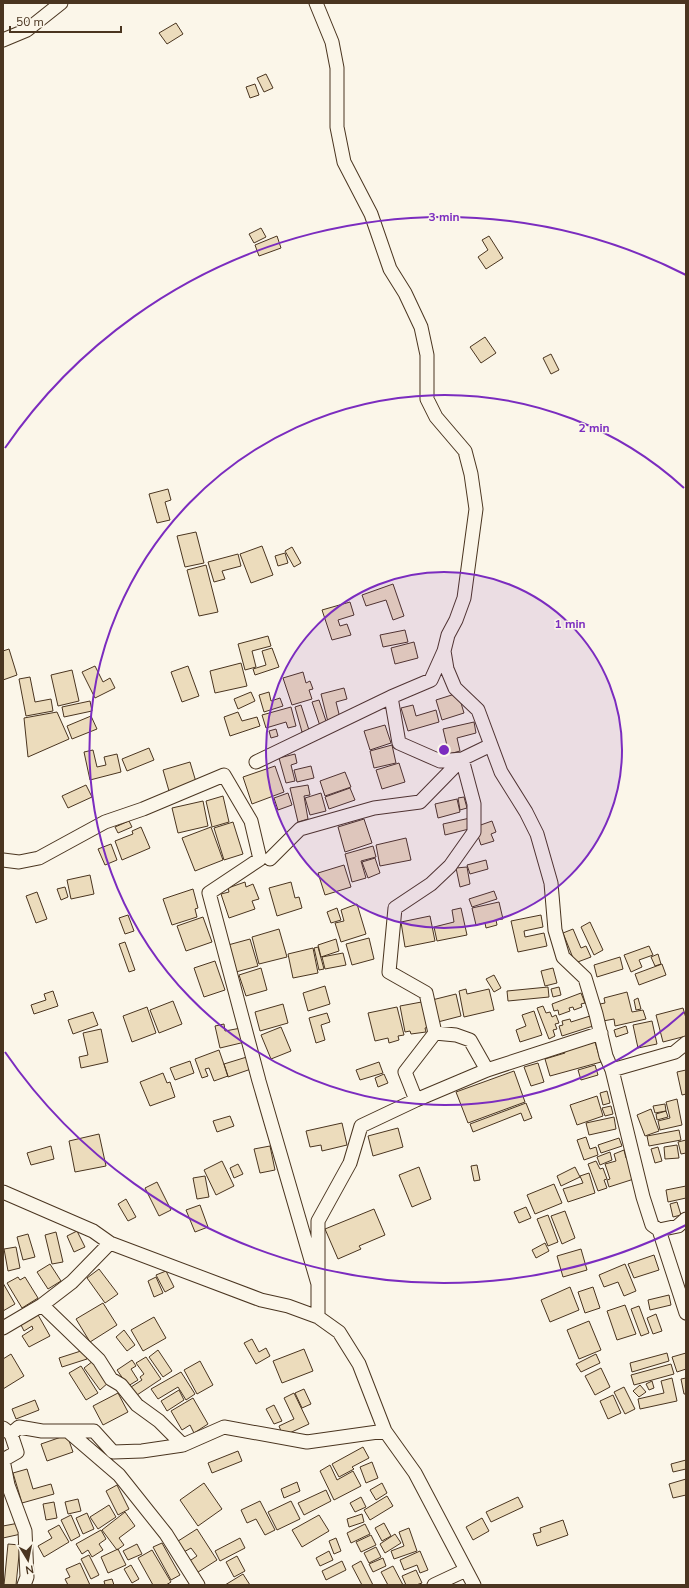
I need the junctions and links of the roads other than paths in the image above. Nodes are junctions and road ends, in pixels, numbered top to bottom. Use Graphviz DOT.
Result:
graph roads {
  1 [pos="61,3"];
  2 [pos="316,3"];
  3 [pos="3,40"];
  4 [pos="444,651"];
  5 [pos="391,697"];
  6 [pos="492,746"];
  7 [pos="462,760"];
  8 [pos="256,762"];
  9 [pos="270,859"];
  10 [pos="3,860"];
  11 [pos="434,1033"];
  12 [pos="601,1033"];
  13 [pos="686,1043"];
  14 [pos="487,1070"];
  15 [pos="612,1070"];
  16 [pos="416,1100"];
  17 [pos="3,1192"];
  18 [pos="686,1219"];
  19 [pos="659,1230"];
  20 [pos="110,1243"];
  21 [pos="682,1283"];
  22 [pos="318,1284"];
  23 [pos="42,1305"];
  24 [pos="686,1314"];
  25 [pos="318,1318"];
  26 [pos="3,1328"];
  27 [pos="7,1431"];
  28 [pos="385,1431"];
  29 [pos="69,1432"];
  30 [pos="183,1445"];
  31 [pos="466,1570"];
  32 [pos="24,1585"];
  33 [pos="198,1585"];
  34 [pos="434,1585"];
  35 [pos="474,1585"];
  1 -- 3 [label="street"];
  2 -- 4 [label="street"];
  4 -- 5 [label="street"];
  4 -- 6 [label="street"];
  5 -- 7 [label="street"];
  5 -- 8 [label="street"];
  6 -- 7 [label="street"];
  6 -- 12 [label="street"];
  7 -- 9 [label="street"];
  7 -- 11 [label="street"];
  10 -- 22 [label="street"];
  11 -- 14 [label="street"];
  11 -- 16 [label="street"];
  12 -- 14 [label="street"];
  12 -- 15 [label="street"];
  13 -- 15 [label="street"];
  14 -- 16 [label="street"];
  15 -- 19 [label="street"];
  16 -- 22 [label="street"];
  17 -- 20 [label="street"];
  18 -- 19 [label="street"];
  19 -- 21 [label="street"];
  20 -- 23 [label="street"];
  20 -- 25 [label="street"];
  21 -- 24 [label="street"];
  22 -- 25 [label="street"];
  23 -- 26 [label="street"];
  23 -- 30 [label="street"];
  25 -- 28 [label="street"];
  27 -- 29 [label="street"];
  27 -- 32 [label="street"];
  28 -- 30 [label="street"];
  28 -- 31 [label="street"];
  29 -- 30 [label="street"];
  29 -- 33 [label="street"];
  31 -- 34 [label="street"];
  31 -- 35 [label="street"];
}
